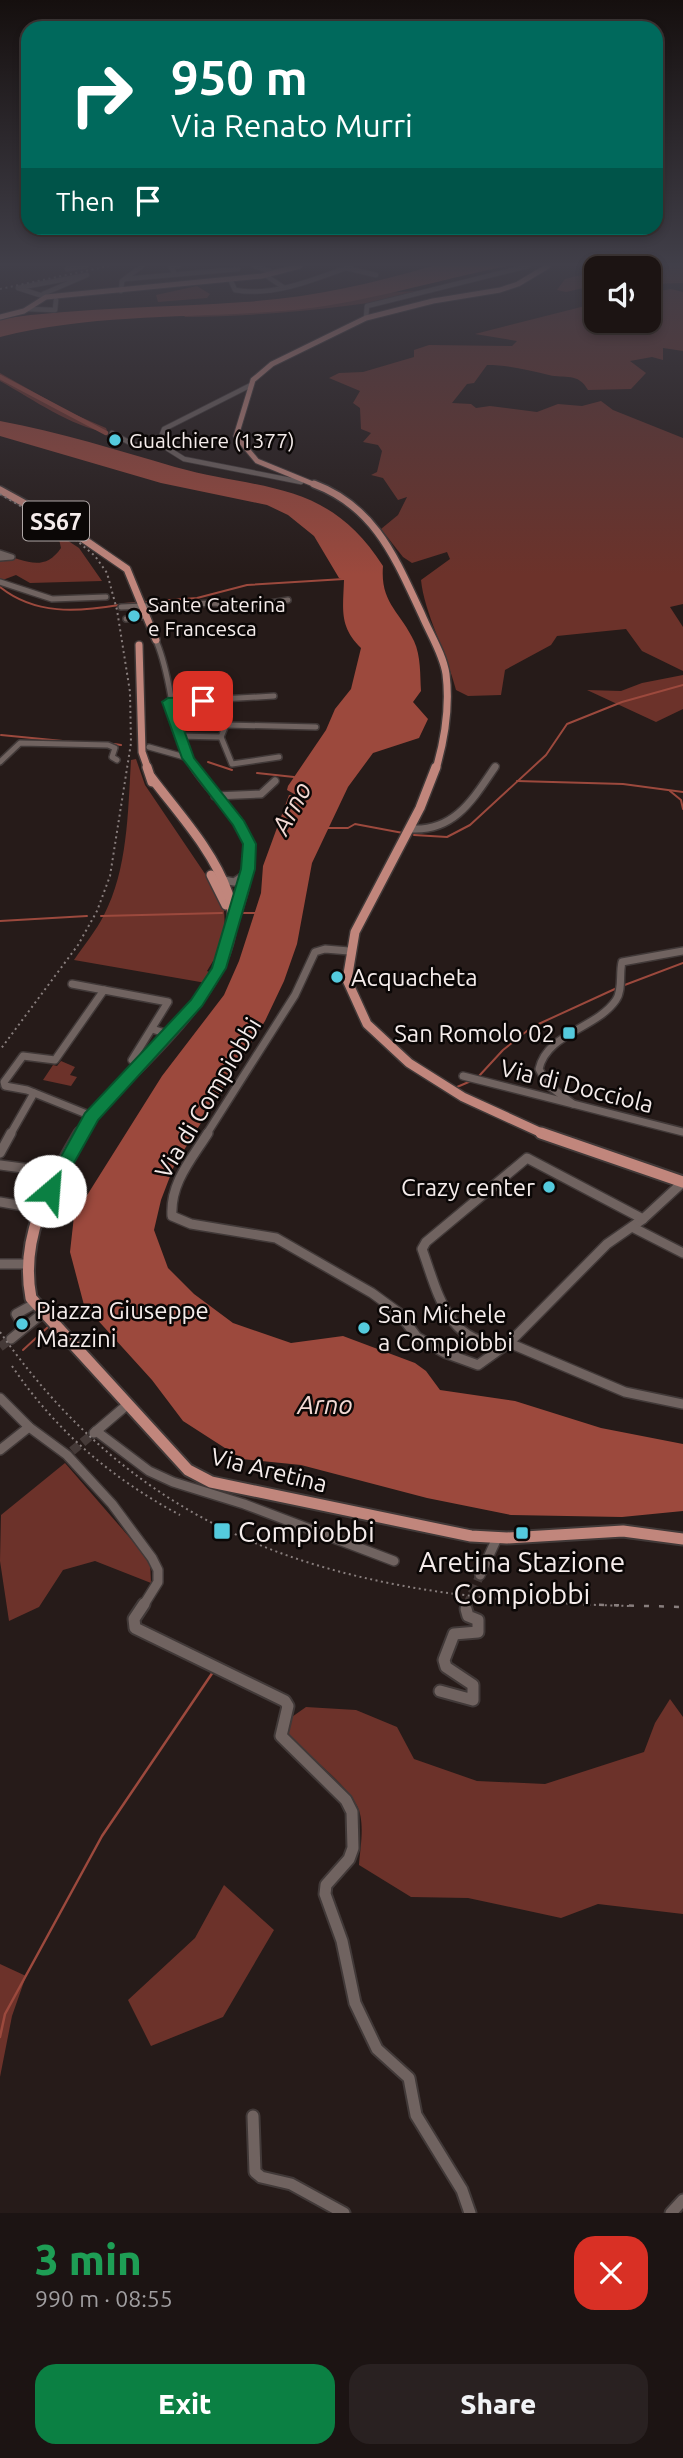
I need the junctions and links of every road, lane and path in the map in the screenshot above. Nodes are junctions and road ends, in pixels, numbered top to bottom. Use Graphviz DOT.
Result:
graph roads {
  1 [pos="264,369"];
  2 [pos="251,385"];
  3 [pos="112,433"];
  4 [pos="161,441"];
  5 [pos="301,482"];
  6 [pos="0,490"];
  7 [pos="0,553"];
  8 [pos="0,558"];
  9 [pos="0,582"];
  10 [pos="106,597"];
  11 [pos="288,600"];
  12 [pos="121,607"];
  13 [pos="143,610"];
  14 [pos="126,619"];
  15 [pos="152,632"];
  16 [pos="141,642"];
  17 [pos="154,646"];
  18 [pos="137,657"];
  19 [pos="168,691"];
  20 [pos="274,696"];
  21 [pos="183,701"];
  22 [pos="219,701"];
  23 [pos="168,702"];
  24 [pos="226,724"];
  25 [pos="316,727"];
  26 [pos="178,736"];
  27 [pos="221,737"];
  28 [pos="149,747"];
  29 [pos="279,757"];
  30 [pos="188,758"];
  31 [pos="117,760"];
  32 [pos="0,762"];
  33 [pos="496,766"];
  34 [pos="150,777"];
  35 [pos="275,781"];
  36 [pos="215,796"];
  37 [pos="412,829"];
  38 [pos="247,872"];
  39 [pos="210,873"];
  40 [pos="223,881"];
  41 [pos="233,927"];
  42 [pos="229,938"];
  43 [pos="349,951"];
  44 [pos="683,951"];
  45 [pos="72,984"];
  46 [pos="104,990"];
  47 [pos="150,1032"];
  48 [pos="165,1037"];
  49 [pos="132,1060"];
  50 [pos="147,1064"];
  51 [pos="463,1076"];
  52 [pos="0,1090"];
  53 [pos="33,1094"];
  54 [pos="573,1104"];
  55 [pos="91,1117"];
  56 [pos="683,1132"];
  57 [pos="0,1153"];
  58 [pos="0,1165"];
  59 [pos="60,1173"];
  60 [pos="683,1182"];
  61 [pos="0,1202"];
  62 [pos="41,1209"];
  63 [pos="643,1219"];
  64 [pos="632,1227"];
  65 [pos="683,1253"];
  66 [pos="0,1264"];
  67 [pos="25,1264"];
  68 [pos="40,1307"];
  69 [pos="24,1327"];
  70 [pos="12,1339"];
  71 [pos="509,1343"];
  72 [pos="0,1398"];
  73 [pos="128,1404"];
  74 [pos="683,1404"];
  75 [pos="29,1427"];
  76 [pos="0,1450"];
  77 [pos="497,1538"];
  78 [pos="683,1539"];
  79 [pos="394,1561"];
  80 [pos="480,1575"];
  81 [pos="466,1609"];
  82 [pos="440,1691"];
  83 [pos="253,2116"];
  84 [pos="683,2200"];
  85 [pos="344,2213"];
  86 [pos="470,2213"];
  87 [pos="671,2213"];
  1 -- 2 [label="main road"];
  2 -- 4 [label="street"];
  2 -- 5 [label="main road"];
  3 -- 4 [label="street"];
  4 -- 5 [label="street"];
  5 -- 37 [label="main road"];
  6 -- 13 [label="main road, SS67"];
  7 -- 8 [label="street"];
  9 -- 10 [label="street"];
  11 -- 13 [label="street"];
  12 -- 13 [label="street"];
  13 -- 14 [label="street"];
  13 -- 15 [label="main road, SS67"];
  15 -- 16 [label="main road"];
  15 -- 17 [label="main road, SS67"];
  16 -- 17 [label="main road"];
  16 -- 18 [label="main road"];
  17 -- 18 [label="main road"];
  17 -- 19 [label="street"];
  18 -- 34 [label="main road"];
  19 -- 21 [label="street"];
  19 -- 23 [label="street"];
  20 -- 22 [label="street"];
  21 -- 22 [label="street"];
  21 -- 23 [label="street"];
  22 -- 24 [label="street"];
  23 -- 26 [label="street"];
  24 -- 25 [label="street"];
  24 -- 27 [label="street"];
  26 -- 27 [label="street"];
  26 -- 30 [label="street"];
  27 -- 29 [label="street"];
  28 -- 30 [label="street"];
  30 -- 36 [label="street"];
  31 -- 32 [label="street"];
  33 -- 37 [label="street"];
  34 -- 39 [label="main road"];
  34 -- 40 [label="main road"];
  35 -- 36 [label="street"];
  36 -- 38 [label="street"];
  37 -- 43 [label="main road"];
  38 -- 40 [label="street"];
  38 -- 41 [label="street"];
  39 -- 40 [label="street"];
  39 -- 42 [label="main road"];
  40 -- 41 [label="main road"];
  41 -- 42 [label="main road"];
  42 -- 48 [label="main road"];
  43 -- 60 [label="main road"];
  43 -- 71 [label="street, Via di Compiobbi"];
  44 -- 54 [label="street"];
  45 -- 46 [label="street"];
  46 -- 47 [label="street"];
  46 -- 53 [label="street"];
  47 -- 48 [label="street"];
  47 -- 49 [label="street"];
  48 -- 55 [label="main road"];
  50 -- 55 [label="street"];
  51 -- 54 [label="street, Via di Docciola"];
  52 -- 53 [label="street"];
  53 -- 55 [label="street"];
  53 -- 57 [label="street"];
  54 -- 56 [label="street, Via di Docciola"];
  55 -- 59 [label="main road"];
  58 -- 59 [label="street"];
  59 -- 62 [label="main road"];
  60 -- 63 [label="street, Via di Compiobbi"];
  61 -- 62 [label="street"];
  62 -- 67 [label="main road"];
  63 -- 64 [label="street, Via di Compiobbi"];
  63 -- 71 [label="street"];
  64 -- 65 [label="street"];
  64 -- 71 [label="street, Via di Compiobbi"];
  66 -- 67 [label="street"];
  67 -- 68 [label="main road"];
  68 -- 69 [label="street"];
  68 -- 69 [label="street"];
  68 -- 73 [label="main road, Via Aretina"];
  69 -- 70 [label="street"];
  71 -- 74 [label="street"];
  72 -- 75 [label="street"];
  73 -- 77 [label="main road, Via Aretina"];
  73 -- 79 [label="street"];
  75 -- 76 [label="street"];
  75 -- 86 [label="street"];
  77 -- 78 [label="main road, Via Aretina"];
  77 -- 80 [label="street"];
  81 -- 82 [label="street"];
  83 -- 85 [label="street"];
  84 -- 87 [label="street"];
}
